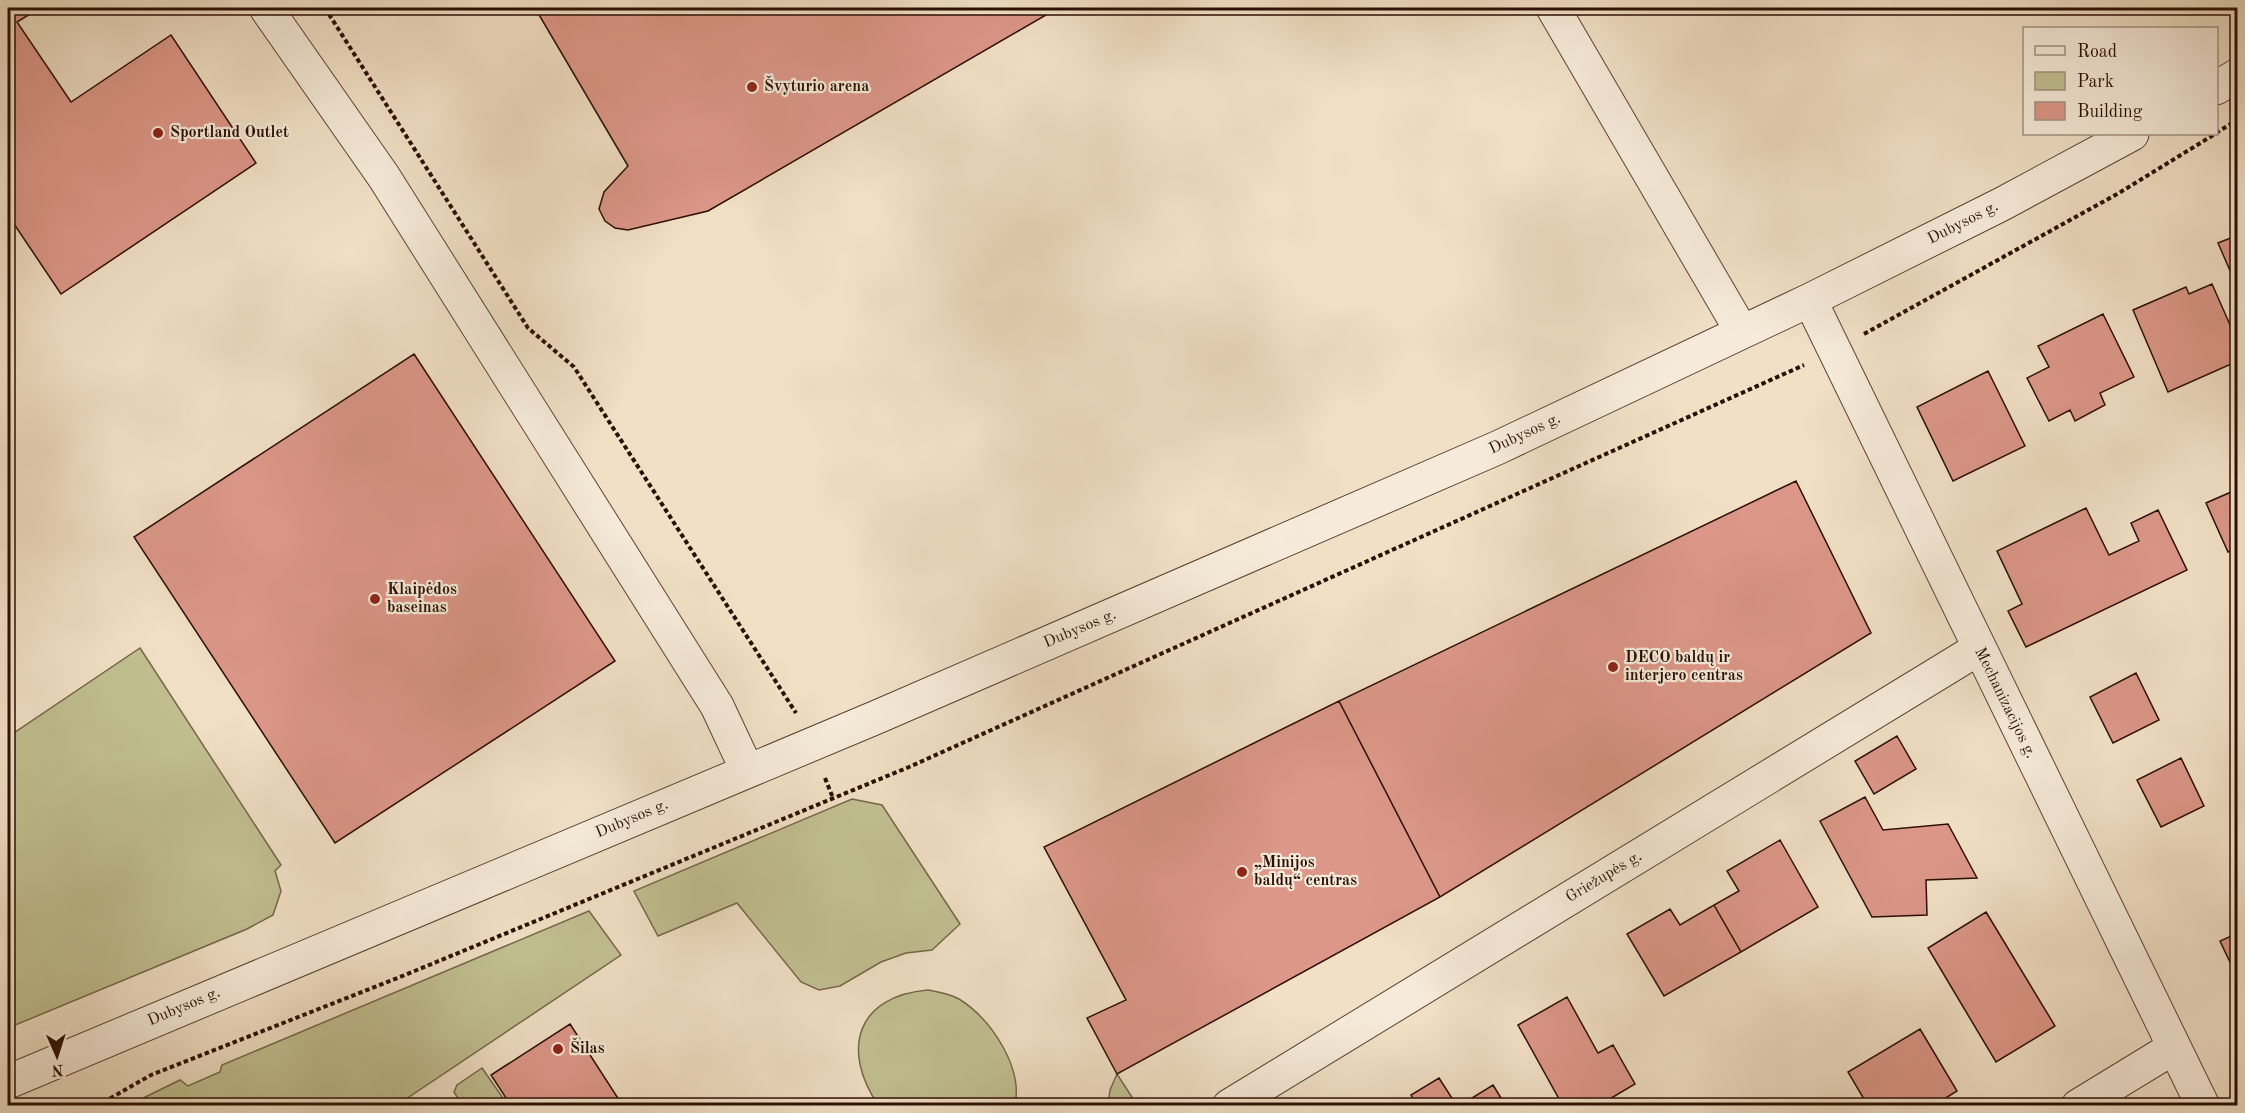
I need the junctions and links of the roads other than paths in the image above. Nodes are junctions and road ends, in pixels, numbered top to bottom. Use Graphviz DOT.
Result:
graph roads {
  1 [pos="266,8"];
  2 [pos="1553,8"];
  3 [pos="2238,75"];
  4 [pos="2218,87"];
  5 [pos="2130,135"];
  6 [pos="1810,300"];
  7 [pos="1742,332"];
  8 [pos="1978,649"];
  9 [pos="747,770"];
  10 [pos="2173,1048"];
  11 [pos="8,1082"];
  12 [pos="1229,1106"];
  13 [pos="2079,1106"];
  14 [pos="2203,1106"];
  1 -- 9 [label="street"];
  2 -- 7 [label="street"];
  3 -- 4 [label="street"];
  5 -- 6 [label="street, Dubysos g."];
  6 -- 7 [label="street, Dubysos g."];
  6 -- 8 [label="street, Mechanizacijos g."];
  7 -- 9 [label="street, Dubysos g."];
  8 -- 10 [label="street, Mechanizacijos g."];
  8 -- 12 [label="street, Griežupės g."];
  9 -- 11 [label="street, Dubysos g."];
  10 -- 13 [label="street"];
  10 -- 14 [label="street, Mechanizacijos g."];
}
